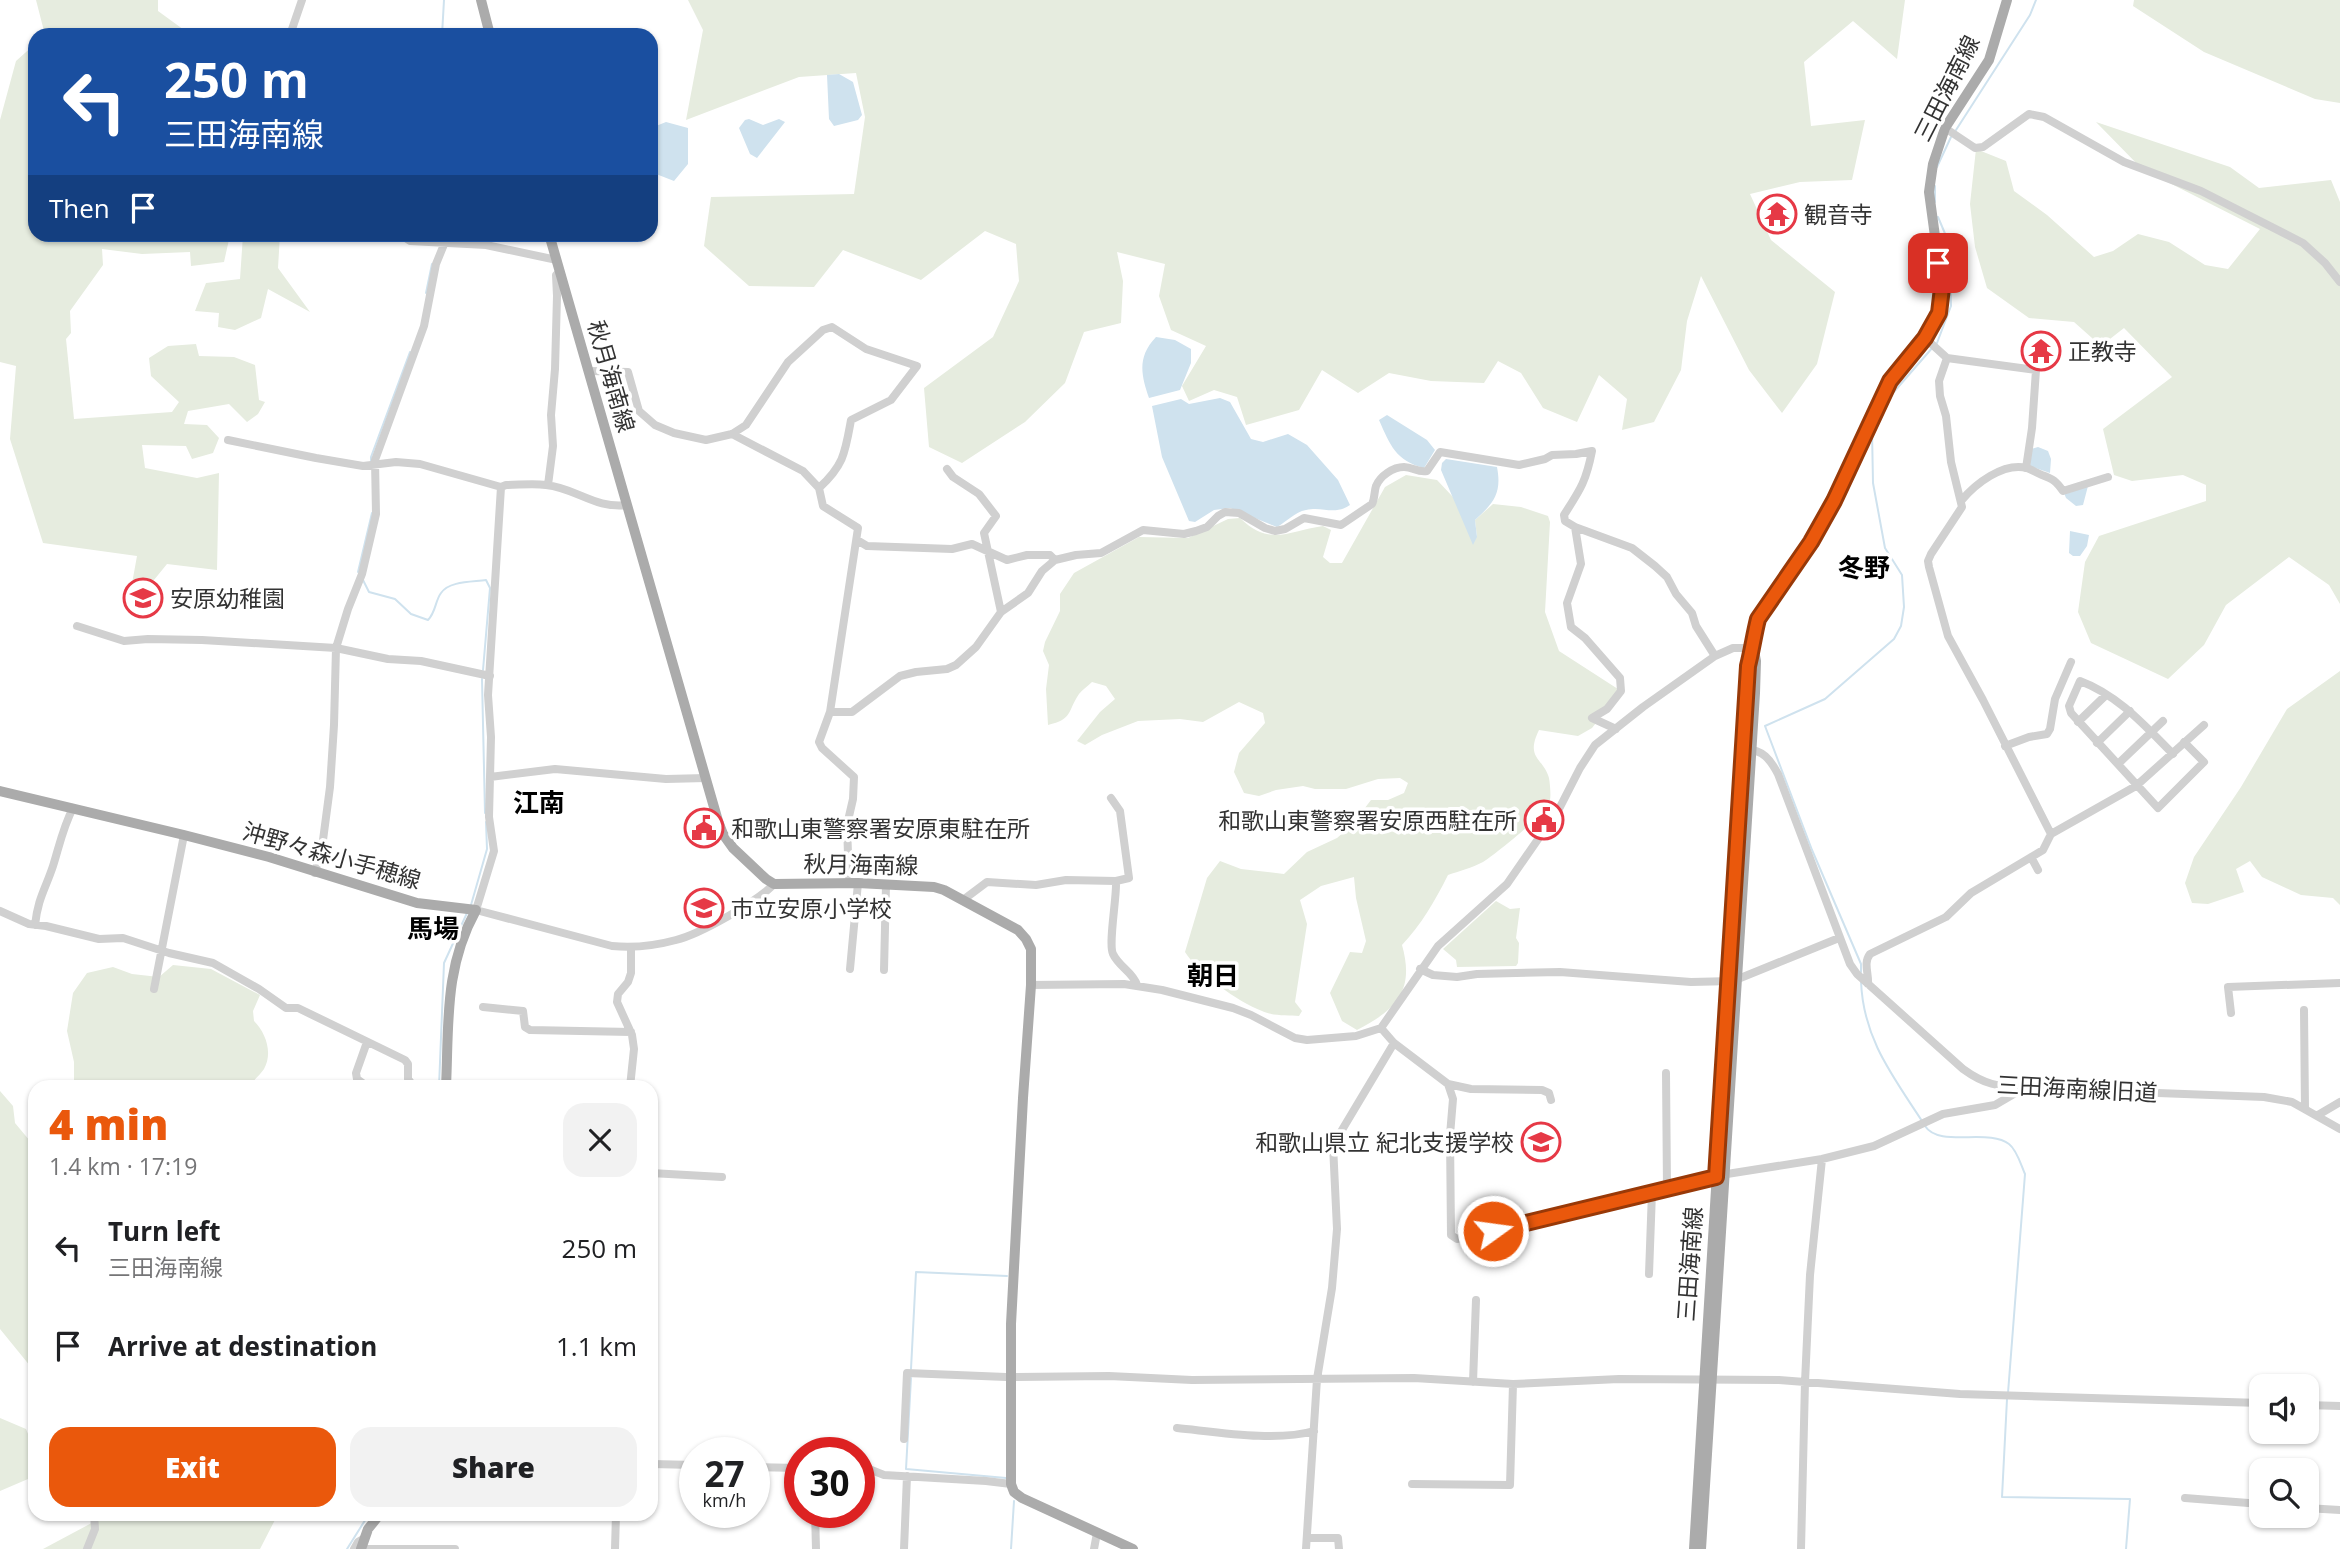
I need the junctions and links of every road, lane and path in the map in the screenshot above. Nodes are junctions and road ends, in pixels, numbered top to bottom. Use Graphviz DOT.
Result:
graph roads {
  1 [pos="302,0"];
  2 [pos="481,0"];
  3 [pos="2007,0"];
  4 [pos="292,28"];
  5 [pos="488,28"];
  6 [pos="1945,128"];
  7 [pos="445,242"];
  8 [pos="551,242"];
  9 [pos="558,265"];
  10 [pos="2340,282"];
  11 [pos="1925,338"];
  12 [pos="1947,358"];
  13 [pos="590,371"];
  14 [pos="732,434"];
  15 [pos="228,440"];
  16 [pos="375,465"];
  17 [pos="2026,468"];
  18 [pos="947,469"];
  19 [pos="2108,477"];
  20 [pos="548,485"];
  21 [pos="501,487"];
  22 [pos="819,488"];
  23 [pos="1961,501"];
  24 [pos="627,505"];
  25 [pos="1575,527"];
  26 [pos="857,540"];
  27 [pos="988,551"];
  28 [pos="1055,560"];
  29 [pos="1002,612"];
  30 [pos="76,626"];
  31 [pos="336,648"];
  32 [pos="1753,648"];
  33 [pos="1715,656"];
  34 [pos="2071,662"];
  35 [pos="489,676"];
  36 [pos="2106,695"];
  37 [pos="830,712"];
  38 [pos="2130,712"];
  39 [pos="2163,721"];
  40 [pos="2078,722"];
  41 [pos="2204,725"];
  42 [pos="1616,729"];
  43 [pos="2151,732"];
  44 [pos="2098,743"];
  45 [pos="2184,743"];
  46 [pos="2005,746"];
  47 [pos="1747,749"];
  48 [pos="2173,754"];
  49 [pos="2118,764"];
  50 [pos="490,777"];
  51 [pos="706,778"];
  52 [pos="2136,786"];
  53 [pos="0,791"];
  54 [pos="1111,798"];
  55 [pos="73,808"];
  56 [pos="2051,834"];
  57 [pos="184,835"];
  58 [pos="2031,857"];
  59 [pos="2038,870"];
  60 [pos="315,873"];
  61 [pos="1116,881"];
  62 [pos="853,883"];
  63 [pos="774,884"];
  64 [pos="886,885"];
  65 [pos="963,900"];
  66 [pos="476,910"];
  67 [pos="0,911"];
  68 [pos="35,925"];
  69 [pos="1839,938"];
  70 [pos="631,948"];
  71 [pos="160,950"];
  72 [pos="850,969"];
  73 [pos="1420,969"];
  74 [pos="884,970"];
  75 [pos="1732,980"];
  76 [pos="1867,983"];
  77 [pos="2340,983"];
  78 [pos="1031,985"];
  79 [pos="1137,985"];
  80 [pos="154,989"];
  81 [pos="483,1007"];
  82 [pos="2304,1010"];
  83 [pos="2231,1013"];
  84 [pos="1381,1028"];
  85 [pos="631,1032"];
  86 [pos="367,1042"];
  87 [pos="1394,1043"];
  88 [pos="1666,1073"];
  89 [pos="358,1080"];
  90 [pos="409,1080"];
  91 [pos="446,1080"];
  92 [pos="630,1080"];
  93 [pos="1448,1084"];
  94 [pos="2024,1088"];
  95 [pos="1551,1100"];
  96 [pos="2340,1102"];
  97 [pos="2305,1108"];
  98 [pos="2319,1115"];
  99 [pos="2340,1129"];
  100 [pos="1822,1159"];
  101 [pos="658,1173"];
  102 [pos="1720,1176"];
  103 [pos="722,1177"];
  104 [pos="1667,1189"];
  105 [pos="1652,1192"];
  106 [pos="1649,1274"];
  107 [pos="1476,1300"];
  108 [pos="1010,1376"];
  109 [pos="1317,1379"];
  110 [pos="1707,1379"];
  111 [pos="1473,1382"];
  112 [pos="1805,1382"];
  113 [pos="1513,1384"];
  114 [pos="2249,1403"];
  115 [pos="2319,1405"];
  116 [pos="2340,1406"];
  117 [pos="1177,1428"];
  118 [pos="1314,1431"];
  119 [pos="904,1439"];
  120 [pos="658,1464"];
  121 [pos="679,1465"];
  122 [pos="875,1471"];
  123 [pos="907,1476"];
  124 [pos="1011,1484"];
  125 [pos="1412,1484"];
  126 [pos="2185,1498"];
  127 [pos="2249,1503"];
  128 [pos="2319,1509"];
  129 [pos="2340,1510"];
  130 [pos="94,1521"];
  131 [pos="374,1521"];
  132 [pos="616,1521"];
  133 [pos="815,1528"];
  134 [pos="1097,1533"];
  135 [pos="1307,1538"];
  136 [pos="361,1546"];
  137 [pos="87,1549"];
  138 [pos="354,1549"];
  139 [pos="391,1549"];
  140 [pos="427,1549"];
  141 [pos="455,1549"];
  142 [pos="615,1549"];
  143 [pos="816,1549"];
  144 [pos="904,1549"];
  145 [pos="1094,1549"];
  146 [pos="1133,1549"];
  147 [pos="1306,1549"];
  148 [pos="1339,1549"];
  149 [pos="1694,1549"];
  150 [pos="1701,1549"];
  151 [pos="1801,1549"];
  1 -- 4 [label="street"];
  2 -- 5 [label="main road"];
  3 -- 6 [label="main road, 三田海南線"];
  6 -- 10 [label="street"];
  6 -- 11 [label="main road, 三田海南線"];
  7 -- 9 [label="street"];
  7 -- 16 [label="street"];
  8 -- 9 [label="main road, 秋月海南線"];
  9 -- 13 [label="main road, 秋月海南線"];
  9 -- 20 [label="street"];
  11 -- 12 [label="street"];
  11 -- 32 [label="main road, 三田海南線"];
  12 -- 17 [label="street"];
  12 -- 23 [label="street"];
  13 -- 14 [label="street"];
  13 -- 24 [label="main road, 秋月海南線"];
  14 -- 22 [label="street"];
  14 -- 22 [label="street"];
  15 -- 16 [label="street"];
  16 -- 21 [label="street"];
  16 -- 31 [label="street"];
  17 -- 19 [label="street"];
  17 -- 23 [label="street"];
  18 -- 27 [label="street"];
  20 -- 21 [label="street"];
  20 -- 24 [label="street"];
  21 -- 35 [label="street"];
  22 -- 26 [label="street"];
  23 -- 46 [label="street"];
  24 -- 51 [label="main road, 秋月海南線"];
  25 -- 28 [label="street"];
  25 -- 33 [label="street"];
  25 -- 42 [label="street"];
  26 -- 27 [label="street"];
  26 -- 37 [label="street"];
  27 -- 28 [label="street"];
  27 -- 29 [label="street"];
  28 -- 29 [label="street"];
  29 -- 37 [label="street"];
  30 -- 31 [label="street"];
  31 -- 35 [label="street"];
  31 -- 60 [label="street"];
  32 -- 33 [label="street"];
  32 -- 47 [label="main road, 三田海南線"];
  33 -- 42 [label="street"];
  34 -- 46 [label="street"];
  35 -- 50 [label="street"];
  36 -- 38 [label="street"];
  36 -- 40 [label="street"];
  36 -- 40 [label="street"];
  37 -- 62 [label="street"];
  38 -- 43 [label="street"];
  38 -- 44 [label="street"];
  39 -- 43 [label="street"];
  40 -- 44 [label="street"];
  41 -- 45 [label="street"];
  42 -- 73 [label="street"];
  43 -- 48 [label="street"];
  43 -- 49 [label="street"];
  44 -- 49 [label="street"];
  45 -- 48 [label="street"];
  45 -- 52 [label="street"];
  46 -- 56 [label="street"];
  47 -- 69 [label="street, 三田海南線旧道"];
  47 -- 75 [label="main road, 三田海南線"];
  48 -- 52 [label="street"];
  49 -- 52 [label="street"];
  50 -- 51 [label="street"];
  50 -- 66 [label="street"];
  51 -- 63 [label="main road, 秋月海南線"];
  52 -- 56 [label="street"];
  53 -- 55 [label="main road, 沖野々森小手穂線"];
  54 -- 61 [label="street"];
  55 -- 57 [label="main road, 沖野々森小手穂線"];
  55 -- 68 [label="street"];
  56 -- 58 [label="street"];
  57 -- 60 [label="main road, 沖野々森小手穂線"];
  57 -- 71 [label="street"];
  58 -- 59 [label="street"];
  58 -- 76 [label="street"];
  60 -- 66 [label="main road, 沖野々森小手穂線"];
  61 -- 65 [label="street"];
  61 -- 79 [label="street"];
  62 -- 63 [label="main road, 秋月海南線"];
  62 -- 64 [label="main road, 秋月海南線"];
  62 -- 72 [label="street"];
  63 -- 70 [label="street"];
  64 -- 65 [label="main road, 秋月海南線"];
  64 -- 74 [label="street"];
  65 -- 78 [label="main road, 秋月海南線"];
  66 -- 70 [label="street"];
  66 -- 91 [label="main road"];
  67 -- 68 [label="street"];
  68 -- 71 [label="street"];
  69 -- 75 [label="street"];
  69 -- 76 [label="street, 三田海南線旧道"];
  70 -- 85 [label="street"];
  71 -- 80 [label="street"];
  71 -- 86 [label="street"];
  73 -- 75 [label="street"];
  73 -- 84 [label="street"];
  75 -- 102 [label="main road, 三田海南線"];
  76 -- 94 [label="street, 三田海南線旧道"];
  77 -- 83 [label="street"];
  78 -- 79 [label="street"];
  78 -- 108 [label="main road, 秋月海南線"];
  79 -- 84 [label="street"];
  81 -- 85 [label="street"];
  82 -- 97 [label="street"];
  84 -- 87 [label="street"];
  85 -- 92 [label="street"];
  86 -- 89 [label="street"];
  86 -- 90 [label="street"];
  87 -- 93 [label="street"];
  87 -- 109 [label="street"];
  88 -- 104 [label="street"];
  93 -- 95 [label="street"];
  93 -- 105 [label="street"];
  94 -- 97 [label="street, 三田海南線旧道"];
  94 -- 100 [label="street"];
  96 -- 98 [label="street"];
  97 -- 98 [label="street, 三田海南線旧道"];
  98 -- 99 [label="street, 三田海南線旧道"];
  100 -- 102 [label="street"];
  100 -- 112 [label="street"];
  101 -- 103 [label="street"];
  102 -- 104 [label="street"];
  102 -- 110 [label="main road, 三田海南線"];
  104 -- 105 [label="street"];
  105 -- 106 [label="street"];
  107 -- 111 [label="street"];
  108 -- 109 [label="street"];
  108 -- 119 [label="street"];
  108 -- 124 [label="main road, 秋月海南線"];
  109 -- 111 [label="street"];
  109 -- 118 [label="street"];
  110 -- 112 [label="street"];
  110 -- 113 [label="street"];
  110 -- 149 [label="main road, 三田海南線"];
  110 -- 150 [label="main road, 三田海南線"];
  111 -- 113 [label="street"];
  112 -- 114 [label="street"];
  112 -- 151 [label="street"];
  113 -- 125 [label="street"];
  115 -- 116 [label="street"];
  117 -- 118 [label="street"];
  118 -- 135 [label="street"];
  120 -- 121 [label="street"];
  122 -- 123 [label="street"];
  123 -- 124 [label="street"];
  123 -- 144 [label="street"];
  124 -- 134 [label="main road"];
  126 -- 127 [label="street"];
  128 -- 129 [label="street"];
  130 -- 137 [label="street"];
  131 -- 136 [label="main road"];
  132 -- 142 [label="street"];
  133 -- 143 [label="street"];
  134 -- 145 [label="street"];
  134 -- 146 [label="main road"];
  135 -- 147 [label="street"];
  135 -- 148 [label="street"];
  136 -- 138 [label="street"];
  136 -- 139 [label="street"];
  139 -- 140 [label="street"];
  140 -- 141 [label="street"];
}
